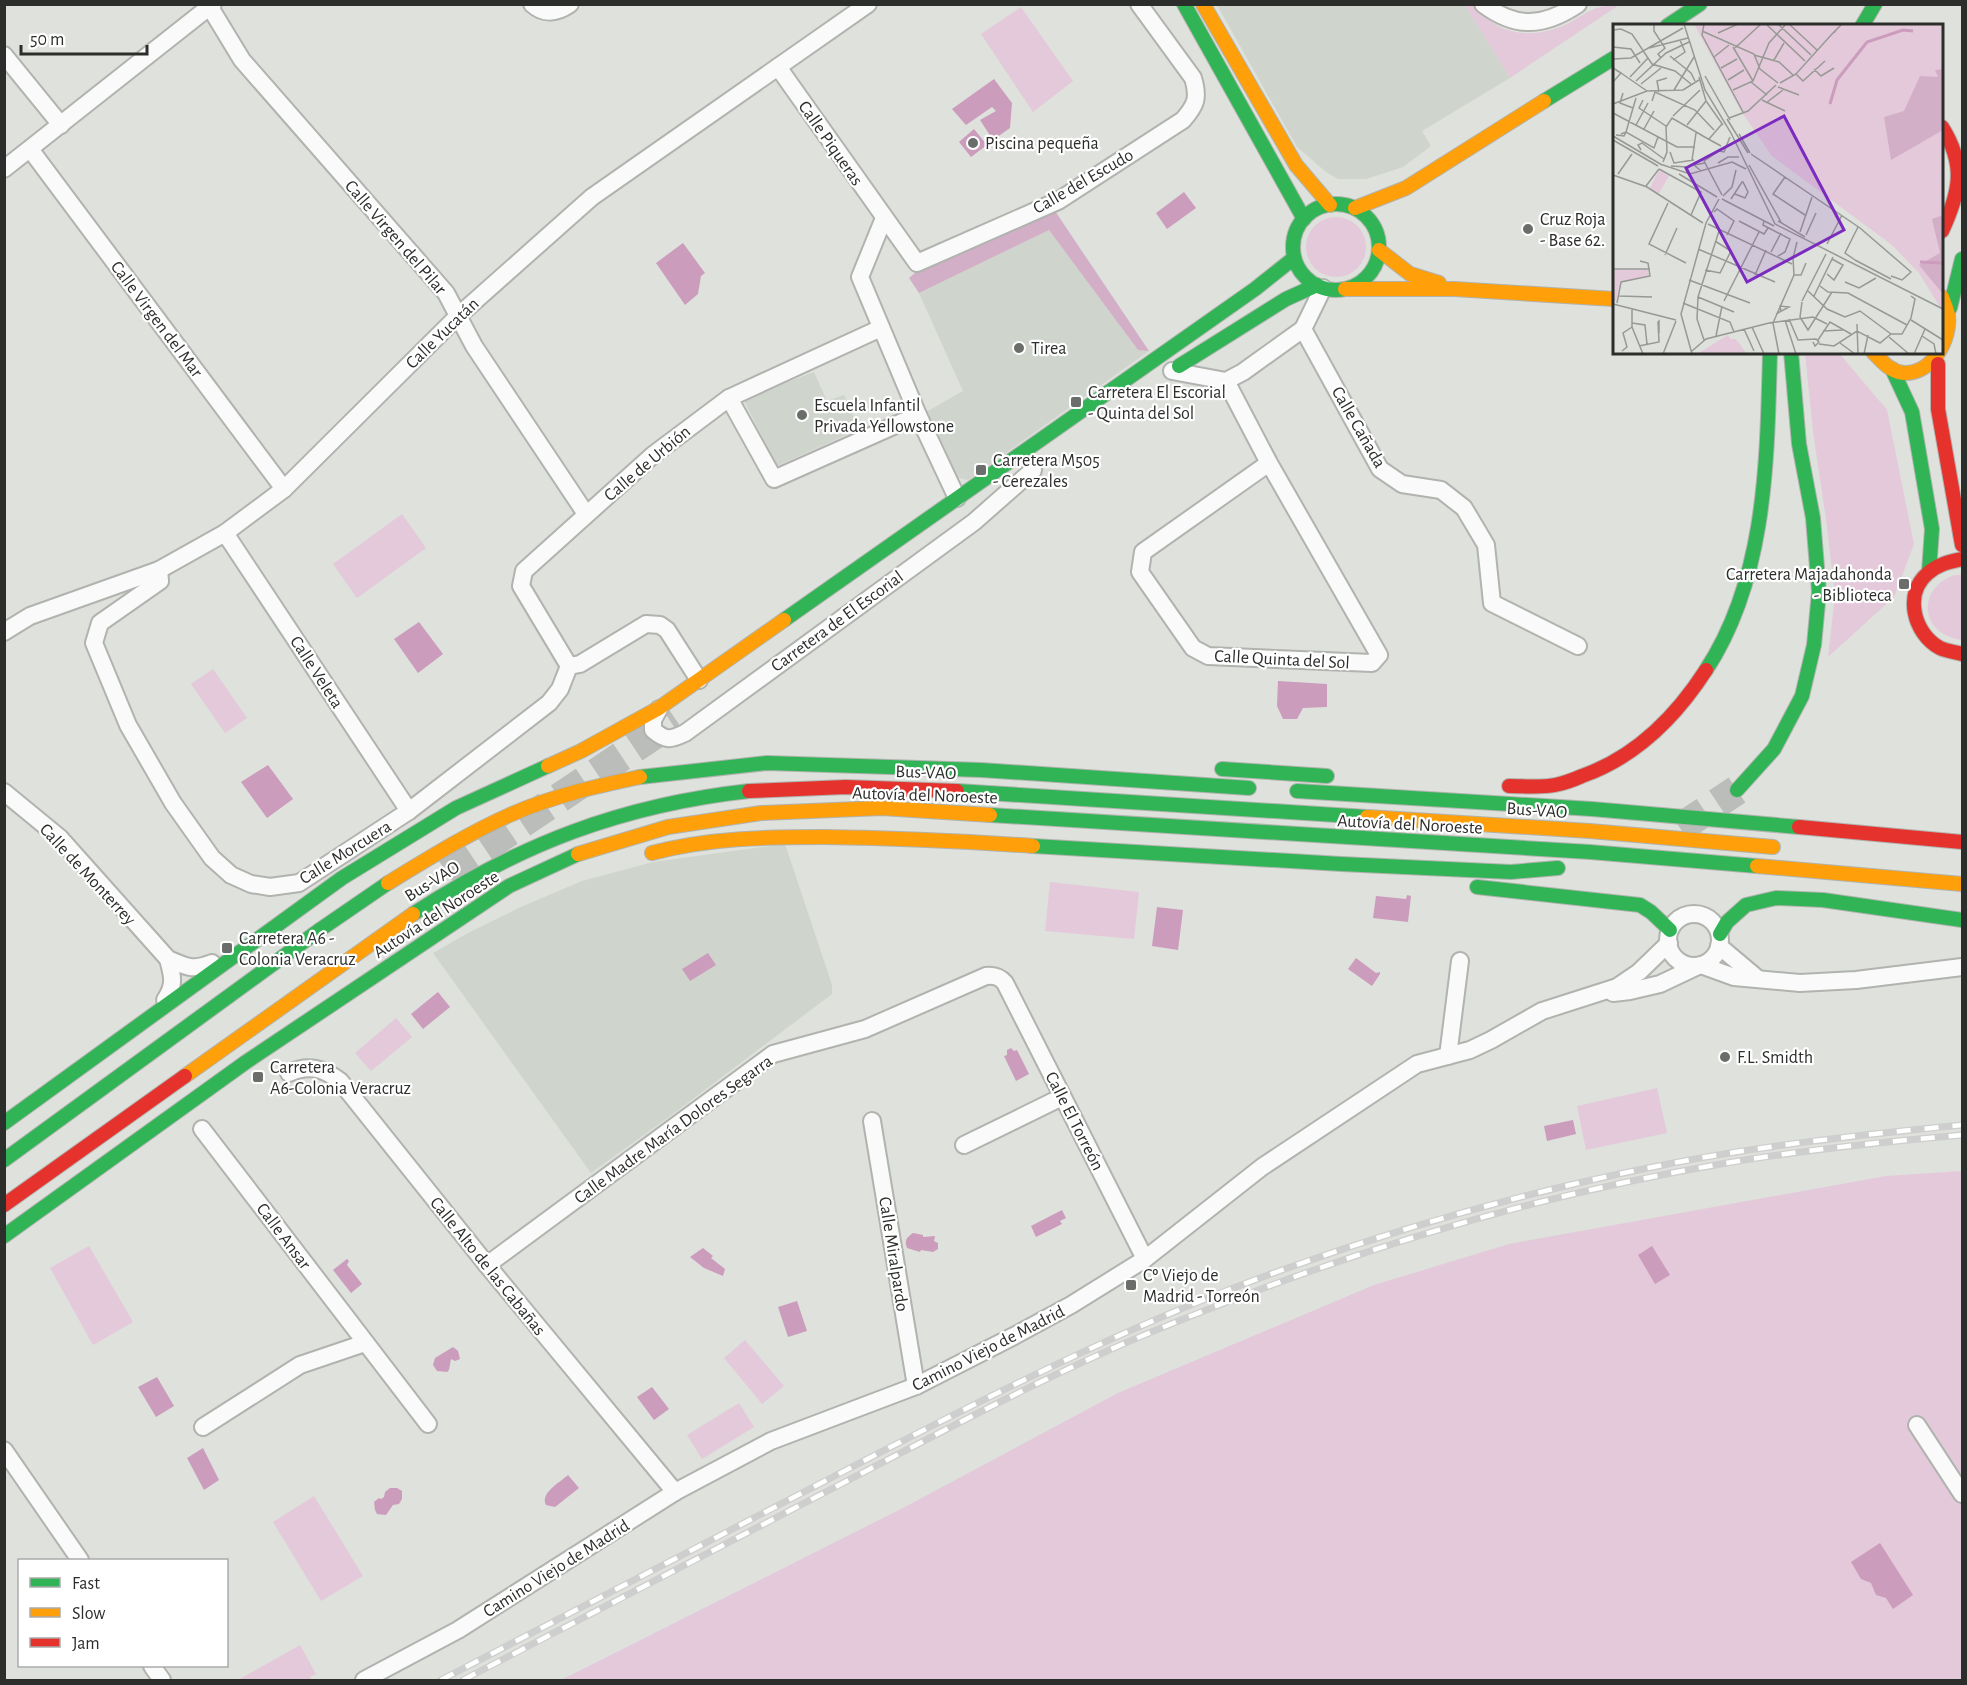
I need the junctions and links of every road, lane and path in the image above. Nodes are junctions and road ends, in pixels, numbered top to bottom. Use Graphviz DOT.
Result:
graph roads {
  1 [pos="532,4"];
  2 [pos="570,4"];
  3 [pos="868,4"];
  4 [pos="1140,4"];
  5 [pos="1184,4"];
  6 [pos="1203,4"];
  7 [pos="1483,4"];
  8 [pos="1578,4"];
  9 [pos="1700,4"];
  10 [pos="1875,4"];
  11 [pos="210,5"];
  12 [pos="1670,24"];
  13 [pos="1863,24"];
  14 [pos="4,55"];
  15 [pos="1613,59"];
  16 [pos="778,67"];
  17 [pos="61,125"];
  18 [pos="1943,130"];
  19 [pos="30,149"];
  20 [pos="4,170"];
  21 [pos="1330,205"];
  22 [pos="1355,208"];
  23 [pos="884,218"];
  24 [pos="1304,219"];
  25 [pos="1943,227"];
  26 [pos="1379,250"];
  27 [pos="1294,258"];
  28 [pos="1962,259"];
  29 [pos="917,263"];
  30 [pos="1320,286"];
  31 [pos="1345,289"];
  32 [pos="1454,289"];
  33 [pos="1613,299"];
  34 [pos="1946,303"];
  35 [pos="458,316"];
  36 [pos="881,328"];
  37 [pos="1303,329"];
  38 [pos="1770,354"];
  39 [pos="1875,354"];
  40 [pos="1790,355"];
  41 [pos="1938,364"];
  42 [pos="1892,369"];
  43 [pos="1167,374"];
  44 [pos="1226,381"];
  45 [pos="729,398"];
  46 [pos="918,415"];
  47 [pos="1269,463"];
  48 [pos="1037,466"];
  49 [pos="284,489"];
  50 [pos="1962,506"];
  51 [pos="585,514"];
  52 [pos="955,514"];
  53 [pos="1959,525"];
  54 [pos="225,532"];
  55 [pos="1962,545"];
  56 [pos="1962,559"];
  57 [pos="159,570"];
  58 [pos="1929,571"];
  59 [pos="852,595"];
  60 [pos="4,632"];
  61 [pos="1578,646"];
  62 [pos="1955,653"];
  63 [pos="569,666"];
  64 [pos="1962,671"];
  65 [pos="699,680"];
  66 [pos="659,708"];
  67 [pos="1212,769"];
  68 [pos="1340,777"];
  69 [pos="1496,786"];
  70 [pos="1260,789"];
  71 [pos="1737,789"];
  72 [pos="1284,791"];
  73 [pos="4,792"];
  74 [pos="524,792"];
  75 [pos="409,811"];
  76 [pos="1962,842"];
  77 [pos="1785,848"];
  78 [pos="636,857"];
  79 [pos="1341,864"];
  80 [pos="1558,868"];
  81 [pos="1445,883"];
  82 [pos="1962,884"];
  83 [pos="508,886"];
  84 [pos="1469,886"];
  85 [pos="531,891"];
  86 [pos="324,908"];
  87 [pos="1962,920"];
  88 [pos="306,923"];
  89 [pos="1670,937"];
  90 [pos="1720,940"];
  91 [pos="246,947"];
  92 [pos="168,959"];
  93 [pos="1460,962"];
  94 [pos="1699,965"];
  95 [pos="1962,967"];
  96 [pos="1757,978"];
  97 [pos="1005,983"];
  98 [pos="1597,995"];
  99 [pos="159,1009"];
  100 [pos="1448,1056"];
  101 [pos="135,1065"];
  102 [pos="289,1073"];
  103 [pos="1062,1097"];
  104 [pos="109,1113"];
  105 [pos="872,1121"];
  106 [pos="4,1123"];
  107 [pos="202,1129"];
  108 [pos="964,1144"];
  109 [pos="4,1160"];
  110 [pos="4,1190"];
  111 [pos="4,1205"];
  112 [pos="4,1236"];
  113 [pos="1145,1259"];
  114 [pos="487,1265"];
  115 [pos="365,1343"];
  116 [pos="915,1386"];
  117 [pos="428,1424"];
  118 [pos="1917,1425"];
  119 [pos="203,1427"];
  120 [pos="4,1450"];
  121 [pos="675,1492"];
  122 [pos="1962,1494"];
  123 [pos="79,1559"];
  124 [pos="153,1667"];
  125 [pos="162,1680"];
  126 [pos="364,1680"];
  1 -- 2 [label="street"];
  3 -- 16 [label="street, Calle Yucatán"];
  4 -- 29 [label="street, Calle del Escudo"];
  5 -- 24 [label="main road"];
  6 -- 21 [label="main road"];
  7 -- 8 [label="street"];
  9 -- 12 [label="main road"];
  10 -- 13 [label="main road"];
  11 -- 17 [label="street"];
  11 -- 35 [label="street, Calle Virgen del Pilar"];
  14 -- 17 [label="street"];
  15 -- 22 [label="main road"];
  16 -- 23 [label="street, Calle Piqueras"];
  16 -- 35 [label="street, Calle Yucatán"];
  17 -- 19 [label="street"];
  18 -- 25 [label="main road"];
  19 -- 20 [label="street"];
  19 -- 49 [label="street, Calle Virgen del Mar"];
  21 -- 22 [label="main road"];
  21 -- 24 [label="main road"];
  22 -- 26 [label="main road"];
  23 -- 29 [label="street, Calle Piqueras"];
  23 -- 36 [label="street"];
  24 -- 27 [label="main road"];
  26 -- 31 [label="main road"];
  26 -- 32 [label="main road"];
  27 -- 30 [label="main road"];
  27 -- 52 [label="main road"];
  28 -- 34 [label="main road"];
  30 -- 31 [label="main road"];
  30 -- 37 [label="street"];
  30 -- 43 [label="main road"];
  31 -- 32 [label="main road"];
  32 -- 33 [label="main road"];
  34 -- 41 [label="main road"];
  35 -- 49 [label="street, Calle Yucatán"];
  35 -- 51 [label="street, Calle Virgen del Pilar"];
  36 -- 45 [label="street, Calle de Urbión"];
  36 -- 46 [label="street"];
  37 -- 44 [label="street"];
  37 -- 61 [label="street, Calle Cañada"];
  38 -- 69 [label="main road"];
  39 -- 42 [label="main road"];
  40 -- 71 [label="main road"];
  41 -- 42 [label="main road"];
  41 -- 53 [label="main road"];
  42 -- 58 [label="main road"];
  43 -- 44 [label="street"];
  44 -- 47 [label="street, Calle Quinta del Sol"];
  45 -- 46 [label="street"];
  45 -- 51 [label="street, Calle de Urbión"];
  46 -- 52 [label="street"];
  47 -- 47 [label="street, Calle Quinta del Sol"];
  48 -- 52 [label="main road"];
  48 -- 66 [label="street, Carretera de El Escorial"];
  49 -- 54 [label="street, Calle Yucatán"];
  50 -- 53 [label="street"];
  51 -- 63 [label="street, Calle de Urbión"];
  52 -- 59 [label="main road"];
  52 -- 65 [label="main road"];
  53 -- 55 [label="main road"];
  54 -- 57 [label="street, Calle Yucatán"];
  54 -- 75 [label="street, Calle Veleta"];
  56 -- 58 [label="main road"];
  57 -- 60 [label="street, Calle Yucatán"];
  57 -- 75 [label="street, Calle Morcuera"];
  58 -- 62 [label="main road"];
  62 -- 64 [label="main road"];
  63 -- 65 [label="street"];
  63 -- 75 [label="street, Calle Morcuera"];
  65 -- 66 [label="main road"];
  66 -- 91 [label="main road"];
  67 -- 68 [label="main road"];
  70 -- 101 [label="main road, Autovía del Noroeste"];
  72 -- 76 [label="main road, Autovía del Noroeste"];
  73 -- 92 [label="street, Calle de Monterrey"];
  74 -- 86 [label="main road"];
  77 -- 111 [label="main road, Bus-VAO"];
  78 -- 79 [label="main road"];
  79 -- 80 [label="main road"];
  79 -- 81 [label="main road"];
  82 -- 83 [label="main road, Autovía del Noroeste"];
  83 -- 85 [label="main road"];
  83 -- 112 [label="main road, Autovía del Noroeste"];
  84 -- 89 [label="main road"];
  87 -- 90 [label="main road"];
  88 -- 101 [label="main road"];
  89 -- 90 [label="street"];
  89 -- 94 [label="street"];
  89 -- 98 [label="street, Camino Viejo de Madrid"];
  90 -- 94 [label="street"];
  90 -- 96 [label="street"];
  91 -- 92 [label="street"];
  91 -- 99 [label="main road"];
  92 -- 99 [label="street"];
  93 -- 100 [label="street"];
  94 -- 96 [label="street"];
  94 -- 98 [label="street, Camino Viejo de Madrid"];
  95 -- 96 [label="street"];
  97 -- 103 [label="street, Calle El Torreón"];
  97 -- 114 [label="street, Calle Madre María Dolores Segarra"];
  98 -- 100 [label="street, Camino Viejo de Madrid"];
  99 -- 106 [label="main road"];
  100 -- 113 [label="street, Camino Viejo de Madrid"];
  101 -- 109 [label="main road, Autovía del Noroeste"];
  102 -- 114 [label="street, Calle Alto de las Cabañas"];
  103 -- 108 [label="street"];
  103 -- 113 [label="street, Calle El Torreón"];
  104 -- 110 [label="main road"];
  105 -- 116 [label="street, Calle Miralpardo"];
  107 -- 115 [label="street, Calle Ansar"];
  113 -- 116 [label="street, Camino Viejo de Madrid"];
  114 -- 121 [label="street, Calle Alto de las Cabañas"];
  115 -- 117 [label="street, Calle Ansar"];
  115 -- 119 [label="street"];
  116 -- 121 [label="street, Camino Viejo de Madrid"];
  118 -- 122 [label="street"];
  120 -- 123 [label="street"];
  121 -- 126 [label="street, Camino Viejo de Madrid"];
  124 -- 125 [label="street"];
}
